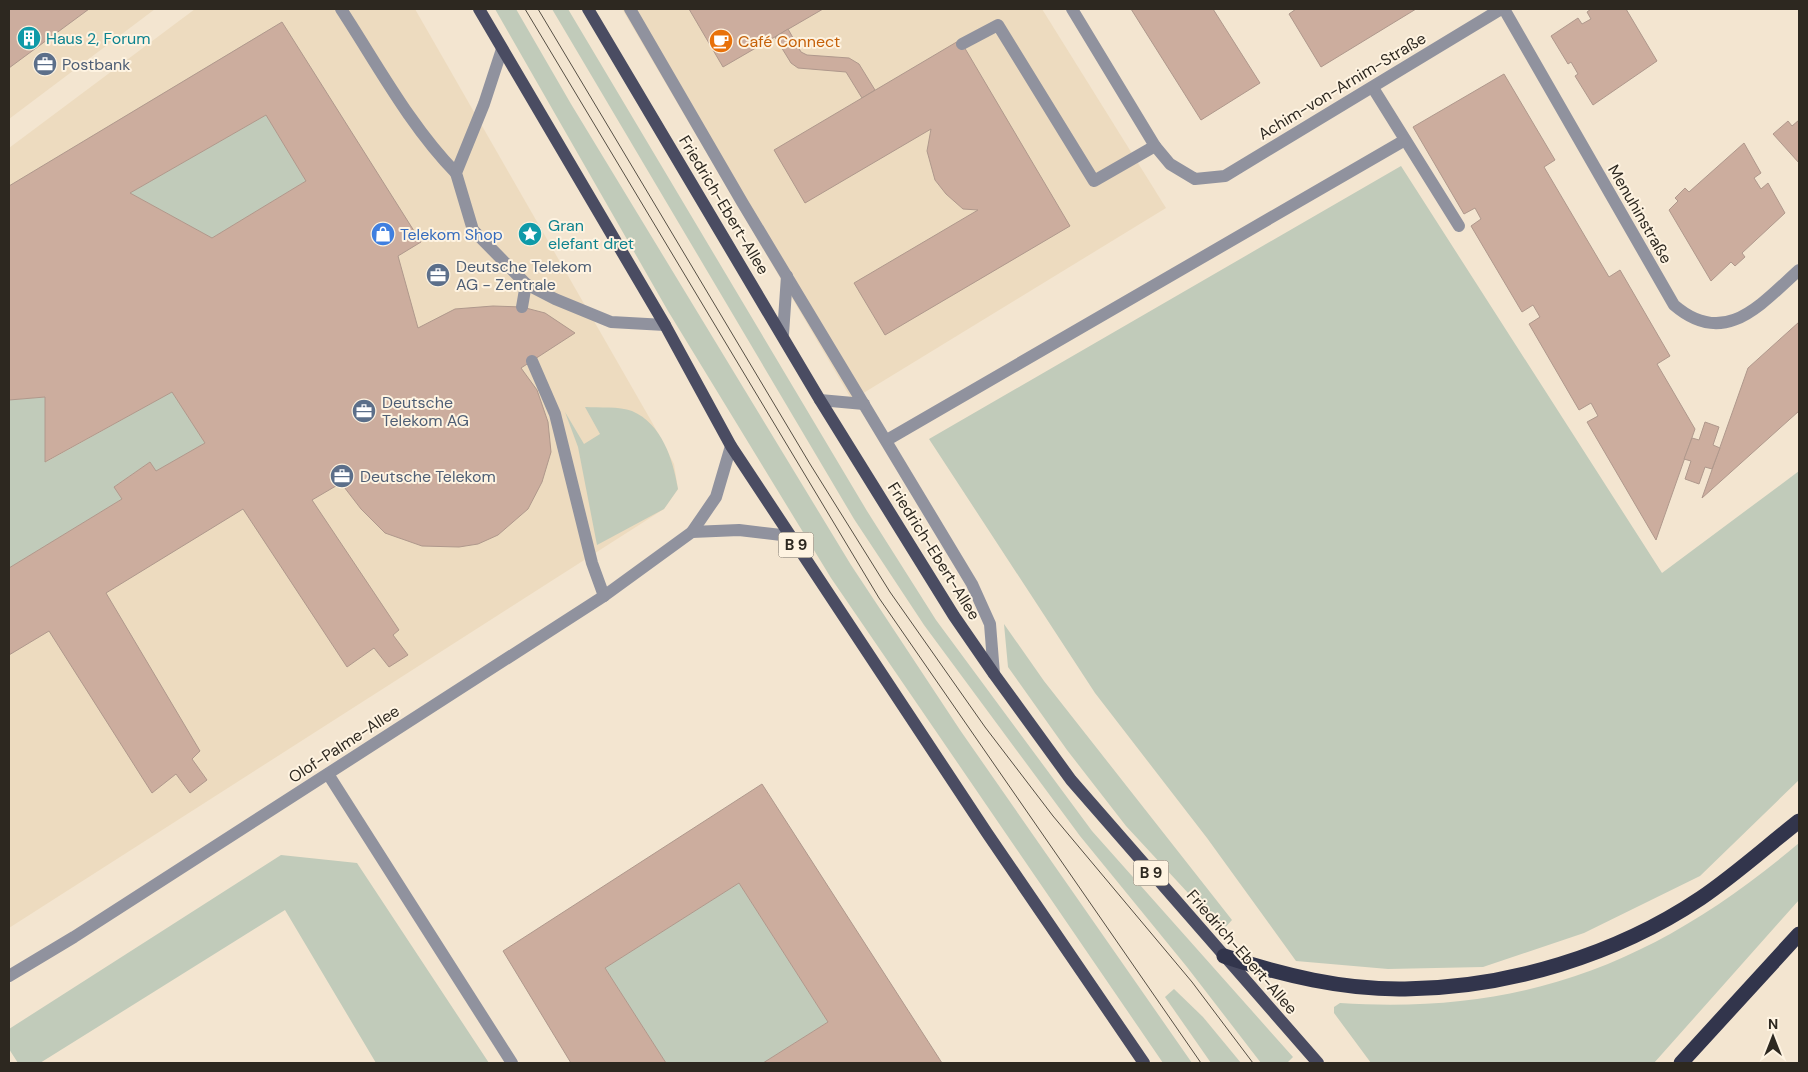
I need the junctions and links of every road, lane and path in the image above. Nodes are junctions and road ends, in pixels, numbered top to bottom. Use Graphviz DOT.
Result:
graph roads {
  1 [pos="341,9"];
  2 [pos="479,9"];
  3 [pos="588,9"];
  4 [pos="630,9"];
  5 [pos="1072,9"];
  6 [pos="1502,9"];
  7 [pos="962,44"];
  8 [pos="502,49"];
  9 [pos="1373,88"];
  10 [pos="1405,140"];
  11 [pos="1155,146"];
  12 [pos="456,173"];
  13 [pos="1459,226"];
  14 [pos="1799,270"];
  15 [pos="787,276"];
  16 [pos="526,284"];
  17 [pos="522,307"];
  18 [pos="665,325"];
  19 [pos="782,334"];
  20 [pos="532,361"];
  21 [pos="820,400"];
  22 [pos="864,404"];
  23 [pos="887,440"];
  24 [pos="731,446"];
  25 [pos="692,532"];
  26 [pos="790,536"];
  27 [pos="604,596"];
  28 [pos="994,674"];
  29 [pos="328,774"];
  30 [pos="1799,821"];
  31 [pos="1799,934"];
  32 [pos="1224,956"];
  33 [pos="9,976"];
  34 [pos="512,1063"];
  35 [pos="1144,1063"];
  36 [pos="1318,1063"];
  37 [pos="1681,1063"];
  1 -- 12 [label="street"];
  2 -- 8 [label="main road, B 9"];
  3 -- 19 [label="main road, Friedrich-Ebert-Allee / B 9"];
  4 -- 15 [label="street"];
  5 -- 11 [label="street"];
  6 -- 9 [label="street, Achim-von-Arnim-Straße"];
  6 -- 14 [label="street, Menuhinstraße"];
  7 -- 11 [label="street"];
  8 -- 12 [label="street"];
  8 -- 18 [label="main road, B 9"];
  9 -- 10 [label="street"];
  9 -- 11 [label="street, Achim-von-Arnim-Straße"];
  10 -- 13 [label="street"];
  10 -- 23 [label="street"];
  12 -- 16 [label="street"];
  15 -- 19 [label="street"];
  15 -- 22 [label="street"];
  16 -- 17 [label="street"];
  16 -- 18 [label="street"];
  18 -- 24 [label="main road, B 9"];
  19 -- 21 [label="main road, Friedrich-Ebert-Allee / B 9"];
  20 -- 27 [label="street"];
  21 -- 22 [label="street"];
  21 -- 28 [label="main road, Friedrich-Ebert-Allee / B 9"];
  22 -- 23 [label="street"];
  23 -- 28 [label="street"];
  24 -- 25 [label="street, Olof-Palme-Allee"];
  24 -- 26 [label="main road, B 9"];
  25 -- 26 [label="street"];
  25 -- 27 [label="street, Olof-Palme-Allee"];
  26 -- 35 [label="main road, B 9"];
  27 -- 29 [label="street, Olof-Palme-Allee"];
  28 -- 32 [label="main road, Friedrich-Ebert-Allee / B 9"];
  29 -- 33 [label="street, Olof-Palme-Allee"];
  29 -- 34 [label="street"];
  30 -- 32 [label="highway"];
  31 -- 37 [label="highway"];
  32 -- 36 [label="main road, Friedrich-Ebert-Allee / B 9"];
}
